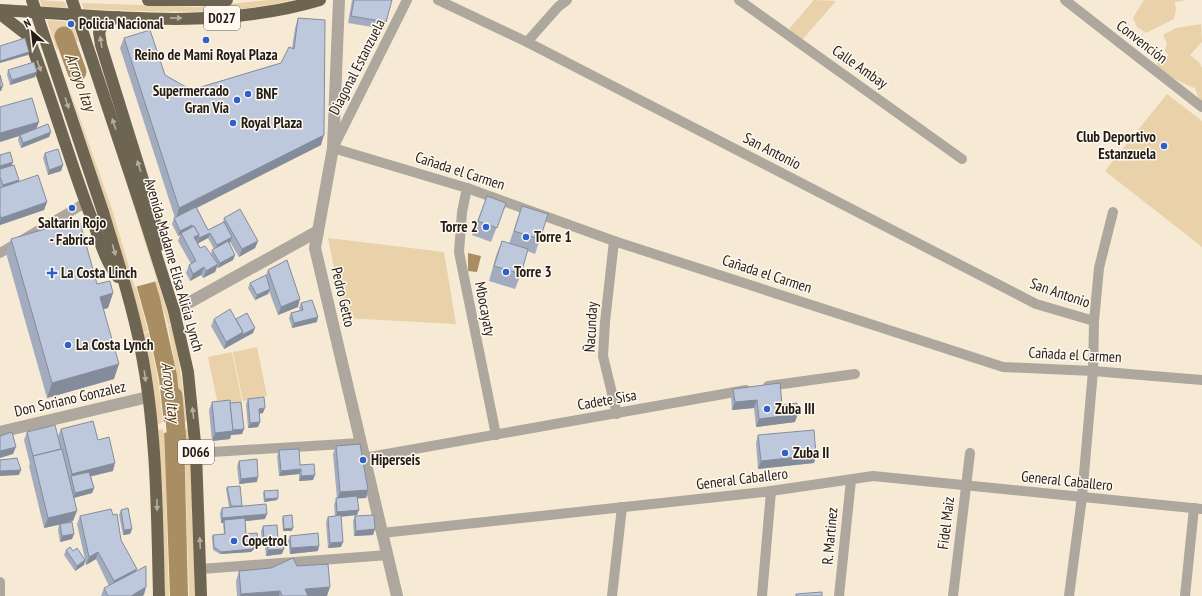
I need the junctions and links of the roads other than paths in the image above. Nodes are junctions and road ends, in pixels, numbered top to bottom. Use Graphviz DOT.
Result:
graph roads {
  1 [pos="32,0"];
  2 [pos="72,0"];
  3 [pos="148,0"];
  4 [pos="227,0"];
  5 [pos="320,0"];
  6 [pos="339,0"];
  7 [pos="407,0"];
  8 [pos="438,0"];
  9 [pos="567,0"];
  10 [pos="739,0"];
  11 [pos="1065,0"];
  12 [pos="196,1"];
  13 [pos="0,10"];
  14 [pos="0,14"];
  15 [pos="123,16"];
  16 [pos="527,42"];
  17 [pos="1202,107"];
  18 [pos="333,148"];
  19 [pos="962,159"];
  20 [pos="467,188"];
  21 [pos="86,203"];
  22 [pos="1113,212"];
  23 [pos="318,231"];
  24 [pos="614,241"];
  25 [pos="0,253"];
  26 [pos="161,272"];
  27 [pos="124,284"];
  28 [pos="174,311"];
  29 [pos="1094,321"];
  30 [pos="1093,371"];
  31 [pos="855,374"];
  32 [pos="1202,380"];
  33 [pos="148,397"];
  34 [pos="617,414"];
  35 [pos="0,432"];
  36 [pos="496,435"];
  37 [pos="360,443"];
  38 [pos="196,453"];
  39 [pos="970,453"];
  40 [pos="364,458"];
  41 [pos="850,480"];
  42 [pos="966,485"];
  43 [pos="772,491"];
  44 [pos="1082,497"];
  45 [pos="622,507"];
  46 [pos="1198,509"];
  47 [pos="382,533"];
  48 [pos="388,555"];
  49 [pos="201,569"];
  50 [pos="0,582"];
  51 [pos="0,596"];
  52 [pos="159,596"];
  53 [pos="201,596"];
  54 [pos="397,596"];
  55 [pos="612,596"];
  56 [pos="762,596"];
  57 [pos="839,596"];
  58 [pos="953,596"];
  59 [pos="1069,596"];
  60 [pos="1185,596"];
  1 -- 27 [label="highway, one-way, bridge"];
  26 -- 2 [label="highway, Avenida Madame Elisa Alicia Lynch / D066, one-way, bridge"];
  3 -- 12 [label="highway, D027"];
  4 -- 12 [label="highway, D027"];
  15 -- 5 [label="highway, D027, one-way"];
  6 -- 18 [label="street, Pedro Getto"];
  7 -- 18 [label="street, Diagonal Estanzuela"];
  8 -- 16 [label="street, San Antonio"];
  9 -- 16 [label="street"];
  10 -- 19 [label="street, Calle Ambay"];
  11 -- 17 [label="street, Convención"];
  13 -- 15 [label="highway, D027"];
  14 -- 21 [label="highway, one-way"];
  26 -- 15 [label="highway, one-way"];
  16 -- 29 [label="street, San Antonio"];
  18 -- 20 [label="street, Cañada el Carmen"];
  18 -- 23 [label="street, Pedro Getto"];
  20 -- 24 [label="street, Cañada el Carmen"];
  20 -- 36 [label="street, Mbocayaty"];
  21 -- 25 [label="street"];
  21 -- 27 [label="highway"];
  22 -- 29 [label="street"];
  23 -- 28 [label="street"];
  23 -- 37 [label="street, Pedro Getto"];
  24 -- 30 [label="street, Cañada el Carmen"];
  24 -- 34 [label="street, Ñacunday"];
  26 -- 28 [label="highway, Avenida Madame Elisa Alicia Lynch / D066"];
  27 -- 33 [label="highway, one-way"];
  38 -- 28 [label="highway, Avenida Madame Elisa Alicia Lynch / D066, one-way"];
  29 -- 30 [label="street"];
  30 -- 32 [label="street, Cañada el Carmen"];
  30 -- 44 [label="street"];
  31 -- 34 [label="street, Cadete Sisa"];
  33 -- 35 [label="street, Don Soriano Gonzalez"];
  33 -- 52 [label="highway, one-way"];
  34 -- 36 [label="street, Cadete Sisa"];
  36 -- 40 [label="street, Cadete Sisa"];
  37 -- 38 [label="street"];
  37 -- 40 [label="street, Pedro Getto"];
  49 -- 38 [label="highway, Avenida Madame Elisa Alicia Lynch / D066, one-way"];
  39 -- 42 [label="street, Fidel Maiz"];
  40 -- 47 [label="street, Pedro Getto"];
  41 -- 42 [label="street, General Caballero"];
  41 -- 43 [label="street, General Caballero"];
  41 -- 57 [label="street, R. Martinez"];
  42 -- 44 [label="street, General Caballero"];
  42 -- 58 [label="street, Fidel Maiz"];
  43 -- 45 [label="street, General Caballero"];
  43 -- 56 [label="street"];
  44 -- 46 [label="street, General Caballero"];
  44 -- 59 [label="street"];
  45 -- 47 [label="street, General Caballero"];
  45 -- 55 [label="street"];
  46 -- 60 [label="street"];
  47 -- 48 [label="street, Pedro Getto"];
  48 -- 49 [label="street"];
  48 -- 54 [label="street, Pedro Getto"];
  49 -- 53 [label="highway, Avenida Madame Elisa Alicia Lynch / D066"];
  50 -- 51 [label="street"];
}
